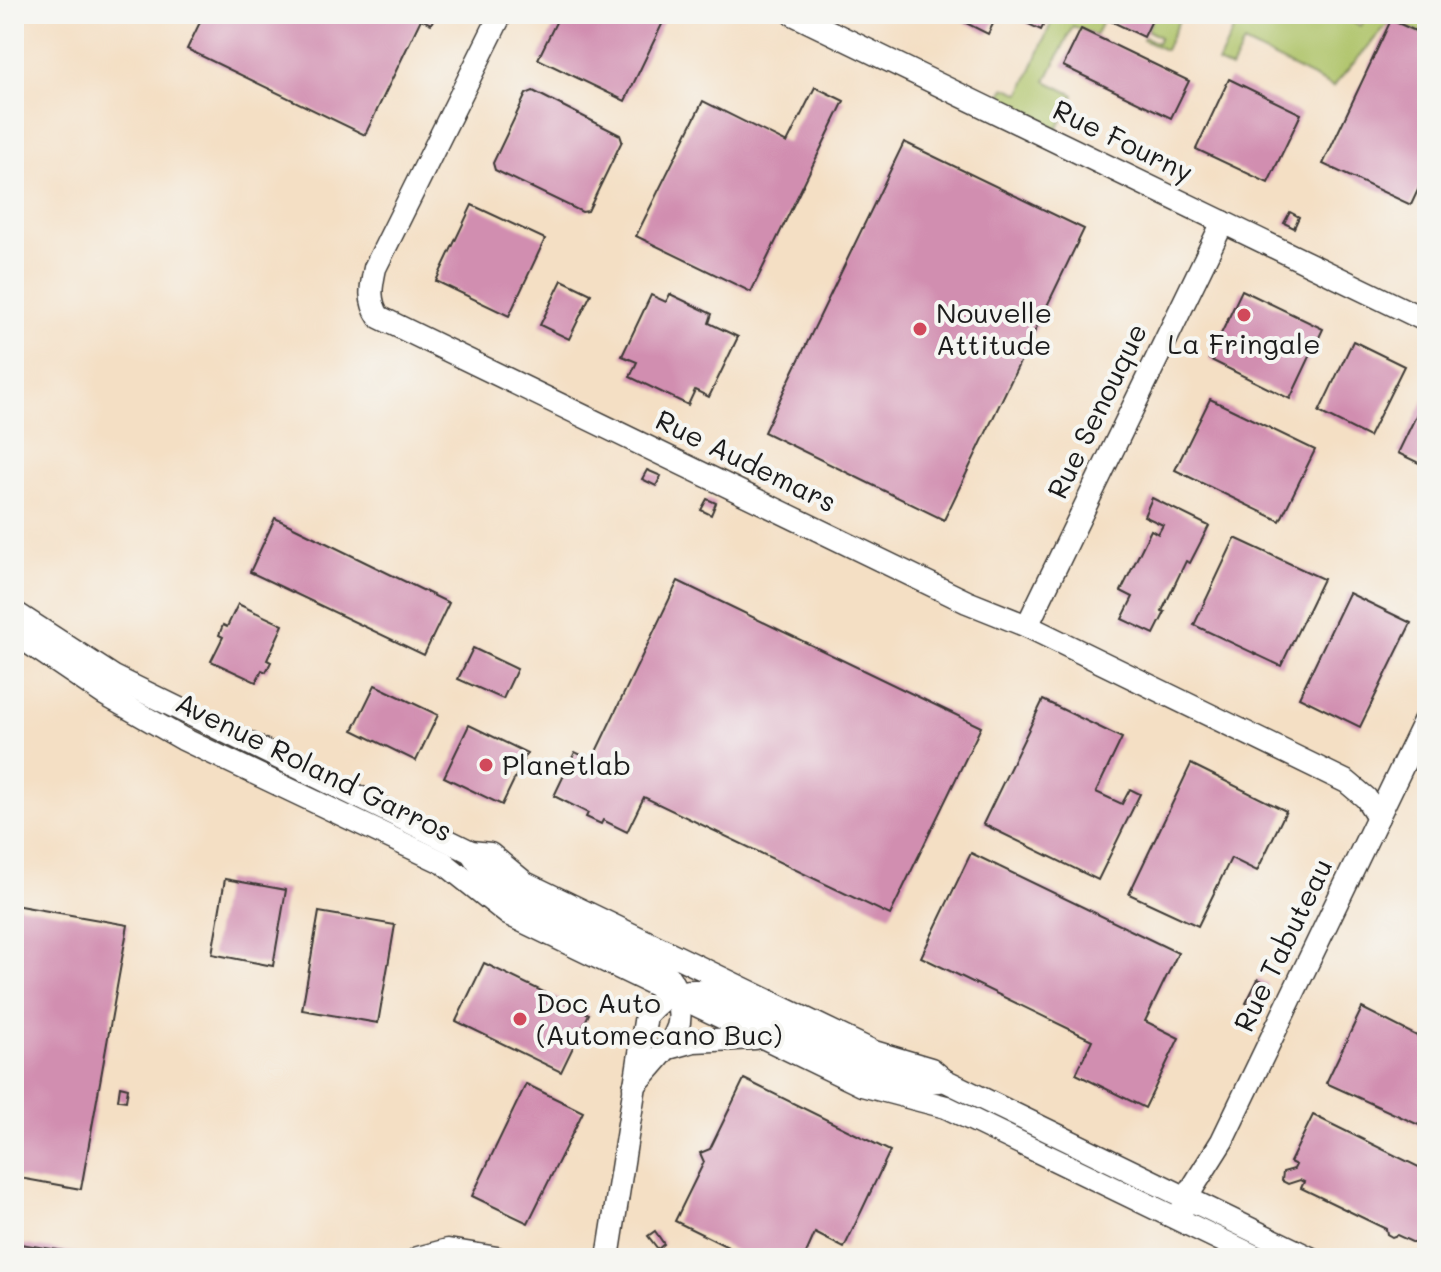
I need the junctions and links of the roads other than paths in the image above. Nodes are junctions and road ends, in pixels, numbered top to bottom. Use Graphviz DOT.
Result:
graph roads {
  1 [pos="501,14"];
  2 [pos="793,14"];
  3 [pos="1223,222"];
  4 [pos="1427,321"];
  5 [pos="14,612"];
  6 [pos="1027,626"];
  7 [pos="14,633"];
  8 [pos="1427,715"];
  9 [pos="1378,817"];
  10 [pos="471,852"];
  11 [pos="613,965"];
  12 [pos="669,990"];
  13 [pos="646,1015"];
  14 [pos="763,1038"];
  15 [pos="665,1049"];
  16 [pos="944,1080"];
  17 [pos="634,1086"];
  18 [pos="1183,1208"];
  19 [pos="418,1258"];
  20 [pos="497,1258"];
  21 [pos="608,1258"];
  22 [pos="1258,1258"];
  23 [pos="1310,1258"];
  1 -- 6 [label="street, Rue Audemars"];
  2 -- 3 [label="street, Rue Fourny"];
  3 -- 4 [label="street, Rue Fourny"];
  3 -- 6 [label="street, Rue Senouque"];
  5 -- 10 [label="street, Avenue Roland Garros"];
  6 -- 9 [label="street, Rue Audemars"];
  7 -- 11 [label="street, Avenue Roland Garros"];
  8 -- 9 [label="street, Rue Tabuteau"];
  9 -- 18 [label="street, Rue Tabuteau"];
  10 -- 12 [label="street, Avenue Roland Garros"];
  10 -- 16 [label="street, Avenue Roland Garros"];
  11 -- 12 [label="street, Avenue Roland Garros"];
  11 -- 13 [label="street"];
  12 -- 13 [label="street"];
  12 -- 14 [label="street, Avenue Roland Garros"];
  12 -- 15 [label="street"];
  12 -- 16 [label="street, Avenue Roland Garros"];
  13 -- 17 [label="street"];
  14 -- 15 [label="street"];
  14 -- 18 [label="street, Avenue Roland Garros"];
  15 -- 17 [label="street"];
  16 -- 18 [label="street, Avenue Roland Garros"];
  17 -- 21 [label="street"];
  18 -- 22 [label="street, Avenue Roland Garros"];
  18 -- 23 [label="street, Avenue Roland Garros"];
  19 -- 20 [label="street"];
}
